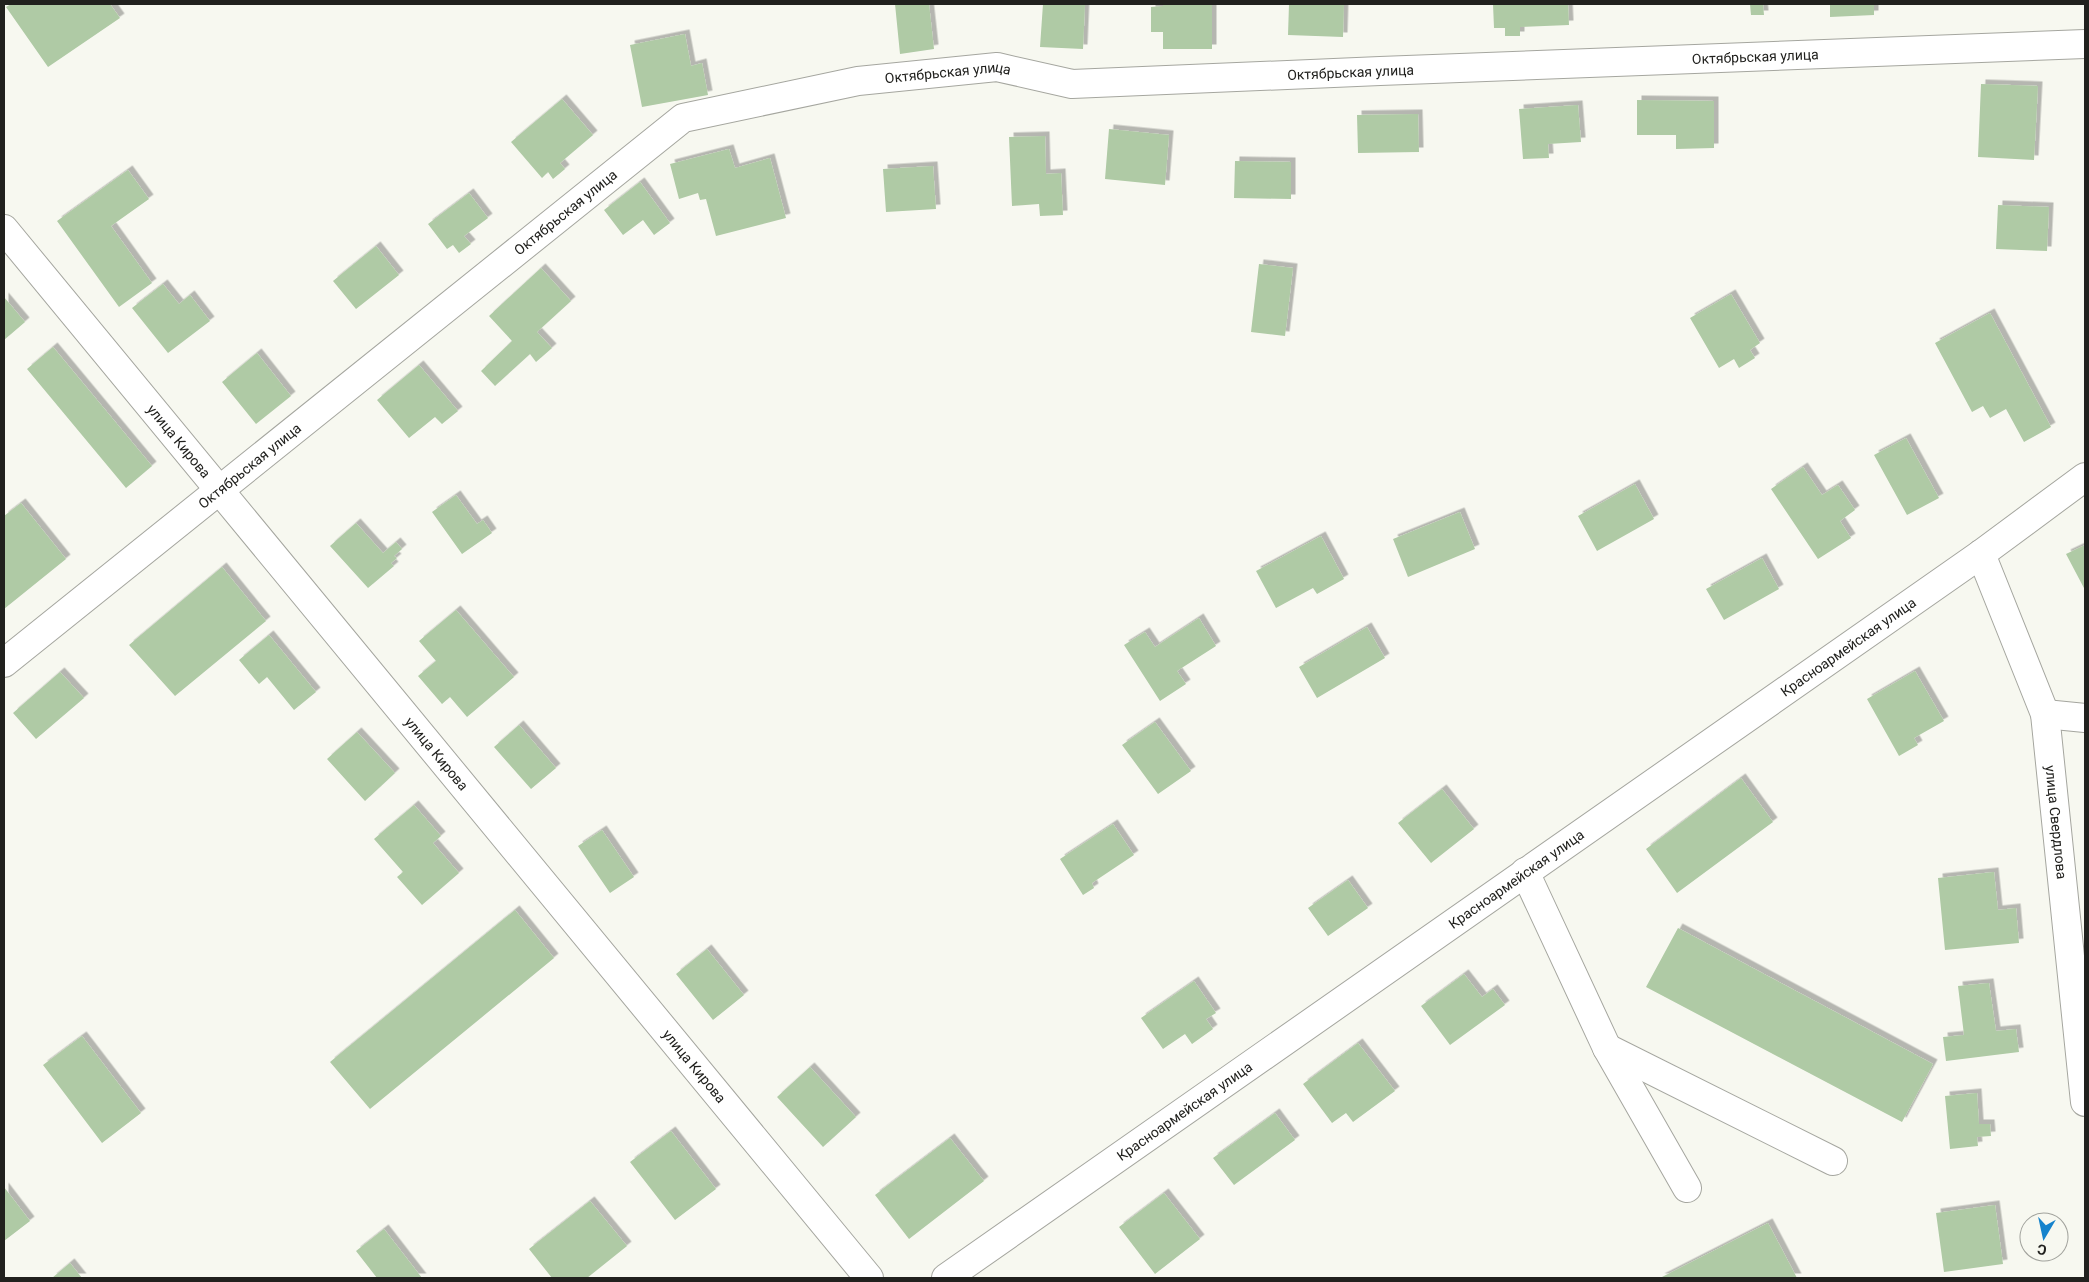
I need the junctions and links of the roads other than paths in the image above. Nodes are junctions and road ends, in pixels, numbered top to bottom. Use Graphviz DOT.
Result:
graph roads {
  1 [pos="2085,44"];
  2 [pos="4,229"];
  3 [pos="2085,477"];
  4 [pos="218,490"];
  5 [pos="1981,554"];
  6 [pos="4,663"];
  7 [pos="2046,714"];
  8 [pos="2085,718"];
  9 [pos="1525,872"];
  10 [pos="1607,1048"];
  11 [pos="2085,1102"];
  12 [pos="1833,1161"];
  13 [pos="1687,1188"];
  14 [pos="869,1278"];
  15 [pos="946,1278"];
  1 -- 4 [label="street, Октябрьская улица"];
  2 -- 4 [label="street, улица Кирова"];
  3 -- 5 [label="street, Красноармейская улица"];
  4 -- 6 [label="street, Октябрьская улица"];
  4 -- 14 [label="street, улица Кирова"];
  5 -- 7 [label="street, улица Свердлова"];
  5 -- 9 [label="street, Красноармейская улица"];
  7 -- 8 [label="street"];
  7 -- 11 [label="street, улица Свердлова"];
  9 -- 10 [label="street"];
  9 -- 15 [label="street, Красноармейская улица"];
  10 -- 12 [label="street"];
  10 -- 13 [label="street"];
}
